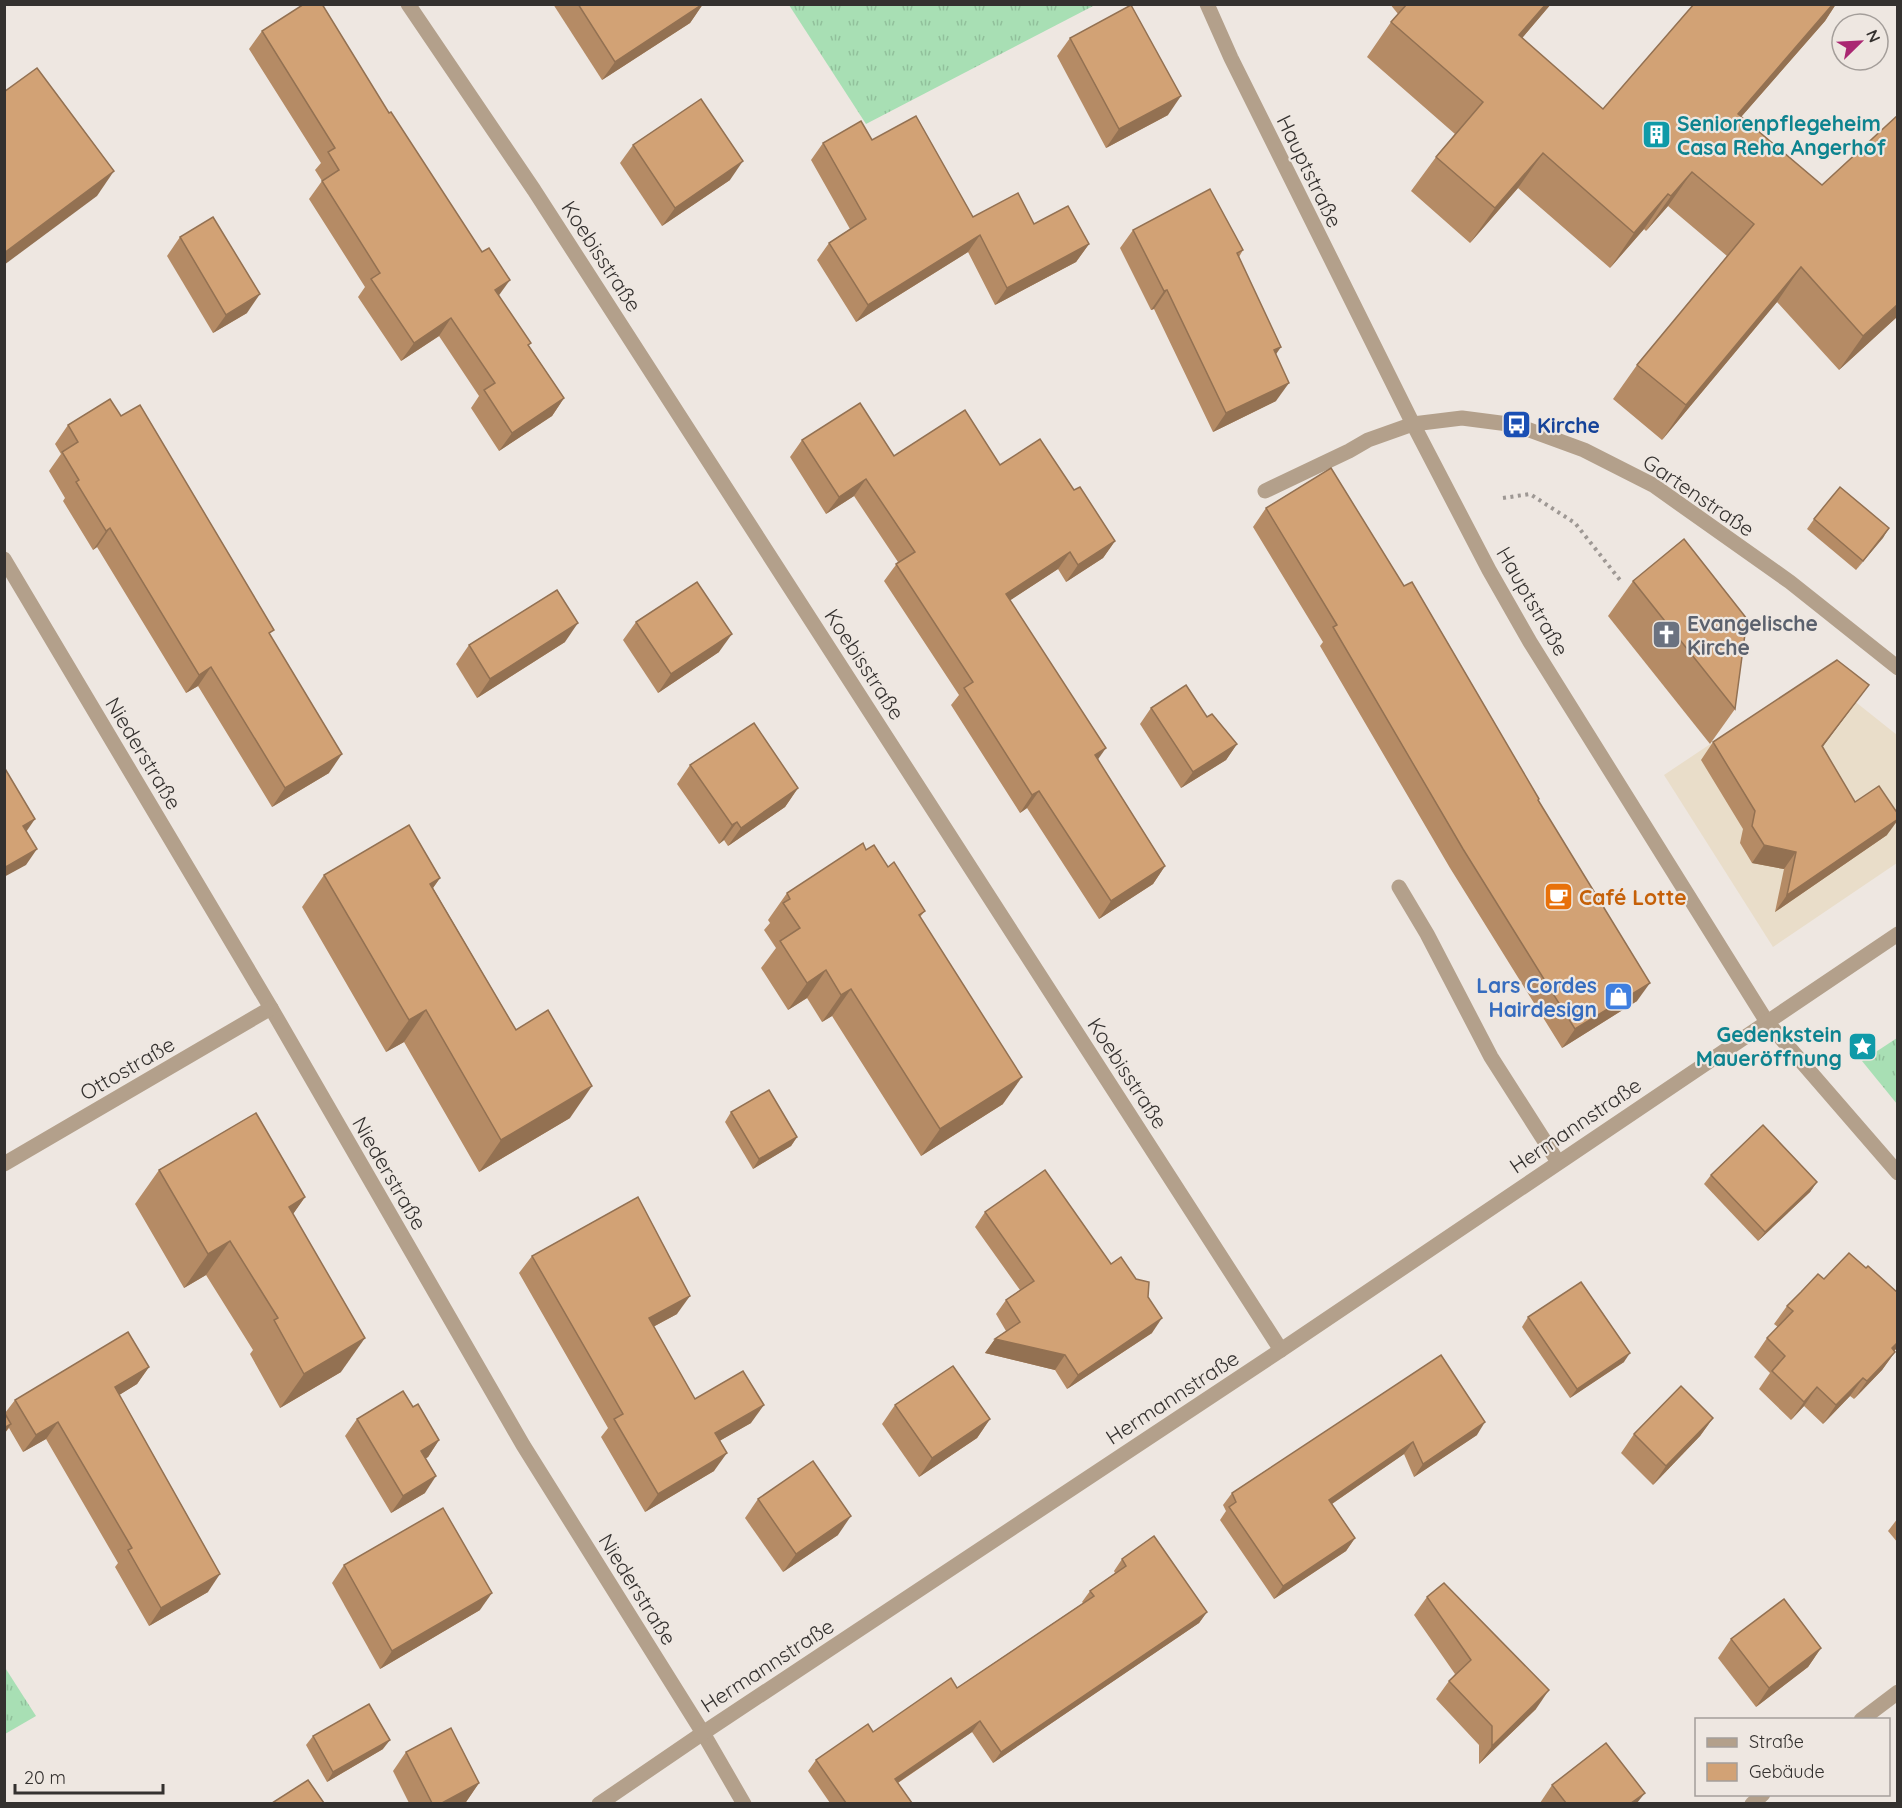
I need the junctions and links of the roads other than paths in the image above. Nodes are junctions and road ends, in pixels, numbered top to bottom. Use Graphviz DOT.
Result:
graph roads {
  1 [pos="408,4"];
  2 [pos="1207,4"];
  3 [pos="1413,424"];
  4 [pos="1265,491"];
  5 [pos="4,559"];
  6 [pos="1898,668"];
  7 [pos="1399,887"];
  8 [pos="1898,934"];
  9 [pos="271,1008"];
  10 [pos="1767,1022"];
  11 [pos="1558,1162"];
  12 [pos="4,1164"];
  13 [pos="1898,1173"];
  14 [pos="1281,1350"];
  15 [pos="1898,1692"];
  16 [pos="1862,1718"];
  17 [pos="703,1733"];
  18 [pos="599,1803"];
  19 [pos="744,1803"];
  1 -- 14 [label="street, Koebisstraße"];
  2 -- 3 [label="street, Hauptstraße"];
  3 -- 4 [label="street, Gartenstraße"];
  3 -- 6 [label="street, Gartenstraße"];
  3 -- 10 [label="street, Hauptstraße"];
  5 -- 9 [label="street, Niederstraße"];
  7 -- 11 [label="street"];
  8 -- 10 [label="street, Hermannstraße"];
  9 -- 12 [label="street, Ottostraße"];
  9 -- 17 [label="street, Niederstraße"];
  10 -- 11 [label="street, Hermannstraße"];
  10 -- 13 [label="street, Hauptstraße"];
  11 -- 14 [label="street, Hermannstraße"];
  14 -- 17 [label="street, Hermannstraße"];
  15 -- 16 [label="street"];
  17 -- 18 [label="street, Hermannstraße"];
  17 -- 19 [label="street, Niederstraße"];
}
